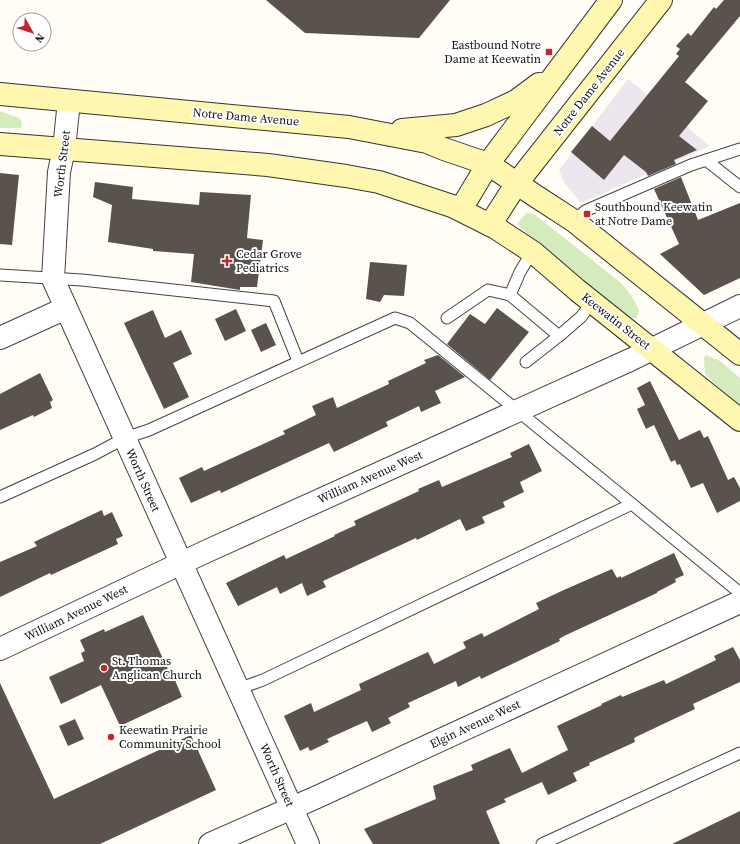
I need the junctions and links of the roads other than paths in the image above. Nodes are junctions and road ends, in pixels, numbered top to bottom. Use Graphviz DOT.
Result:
graph roads {
  1 [pos="611,0"];
  2 [pos="661,0"];
  3 [pos="561,68"];
  4 [pos="0,94"];
  5 [pos="69,101"];
  6 [pos="377,132"];
  7 [pos="0,144"];
  8 [pos="64,149"];
  9 [pos="740,149"];
  10 [pos="706,160"];
  11 [pos="488,164"];
  12 [pos="517,183"];
  13 [pos="740,187"];
  14 [pos="461,209"];
  15 [pos="574,221"];
  16 [pos="490,225"];
  17 [pos="532,252"];
  18 [pos="0,275"];
  19 [pos="53,279"];
  20 [pos="510,295"];
  21 [pos="592,302"];
  22 [pos="740,306"];
  23 [pos="66,308"];
  24 [pos="447,318"];
  25 [pos="702,324"];
  26 [pos="559,336"];
  27 [pos="0,338"];
  28 [pos="652,349"];
  29 [pos="740,354"];
  30 [pos="298,361"];
  31 [pos="526,362"];
  32 [pos="517,411"];
  33 [pos="740,420"];
  34 [pos="125,438"];
  35 [pos="0,497"];
  36 [pos="632,504"];
  37 [pos="181,563"];
  38 [pos="740,593"];
  39 [pos="740,602"];
  40 [pos="0,649"];
  41 [pos="238,689"];
  42 [pos="740,753"];
  43 [pos="292,808"];
  44 [pos="210,844"];
  45 [pos="308,844"];
  46 [pos="542,844"];
  1 -- 3 [label="main road"];
  2 -- 12 [label="main road, Notre Dame Avenue"];
  3 -- 6 [label="main road"];
  3 -- 11 [label="main road"];
  4 -- 5 [label="main road, Notre Dame Avenue"];
  5 -- 6 [label="main road, Notre Dame Avenue"];
  5 -- 8 [label="street, Worth Street"];
  6 -- 11 [label="main road, Notre Dame Avenue"];
  7 -- 8 [label="main road"];
  8 -- 14 [label="main road"];
  8 -- 19 [label="street, Worth Street"];
  9 -- 10 [label="lane"];
  10 -- 13 [label="lane"];
  10 -- 15 [label="lane"];
  11 -- 12 [label="main road, Notre Dame Avenue"];
  11 -- 14 [label="main road"];
  12 -- 15 [label="main road"];
  12 -- 16 [label="main road, Notre Dame Avenue"];
  14 -- 16 [label="main road"];
  15 -- 25 [label="main road"];
  16 -- 17 [label="main road, Keewatin Street"];
  17 -- 20 [label="lane"];
  17 -- 21 [label="main road, Keewatin Street"];
  18 -- 19 [label="lane"];
  19 -- 23 [label="street, Worth Street"];
  19 -- 30 [label="lane"];
  20 -- 24 [label="lane"];
  20 -- 26 [label="lane"];
  21 -- 26 [label="lane"];
  21 -- 28 [label="main road, Keewatin Street"];
  22 -- 25 [label="street, William Avenue West"];
  23 -- 27 [label="street"];
  23 -- 34 [label="street, Worth Street"];
  25 -- 28 [label="street, William Avenue West"];
  25 -- 29 [label="main road"];
  26 -- 31 [label="lane"];
  28 -- 32 [label="street, William Avenue West"];
  28 -- 33 [label="main road, Keewatin Street"];
  30 -- 32 [label="lane"];
  30 -- 34 [label="lane"];
  32 -- 36 [label="lane"];
  32 -- 37 [label="street, William Avenue West"];
  34 -- 35 [label="lane"];
  34 -- 37 [label="street, Worth Street"];
  36 -- 38 [label="lane"];
  36 -- 41 [label="lane"];
  37 -- 40 [label="street, William Avenue West"];
  37 -- 41 [label="street, Worth Street"];
  39 -- 43 [label="street, Elgin Avenue West"];
  41 -- 43 [label="street, Worth Street"];
  42 -- 46 [label="lane"];
  43 -- 44 [label="street, Elgin Avenue West"];
  43 -- 45 [label="street, Worth Street"];
}
